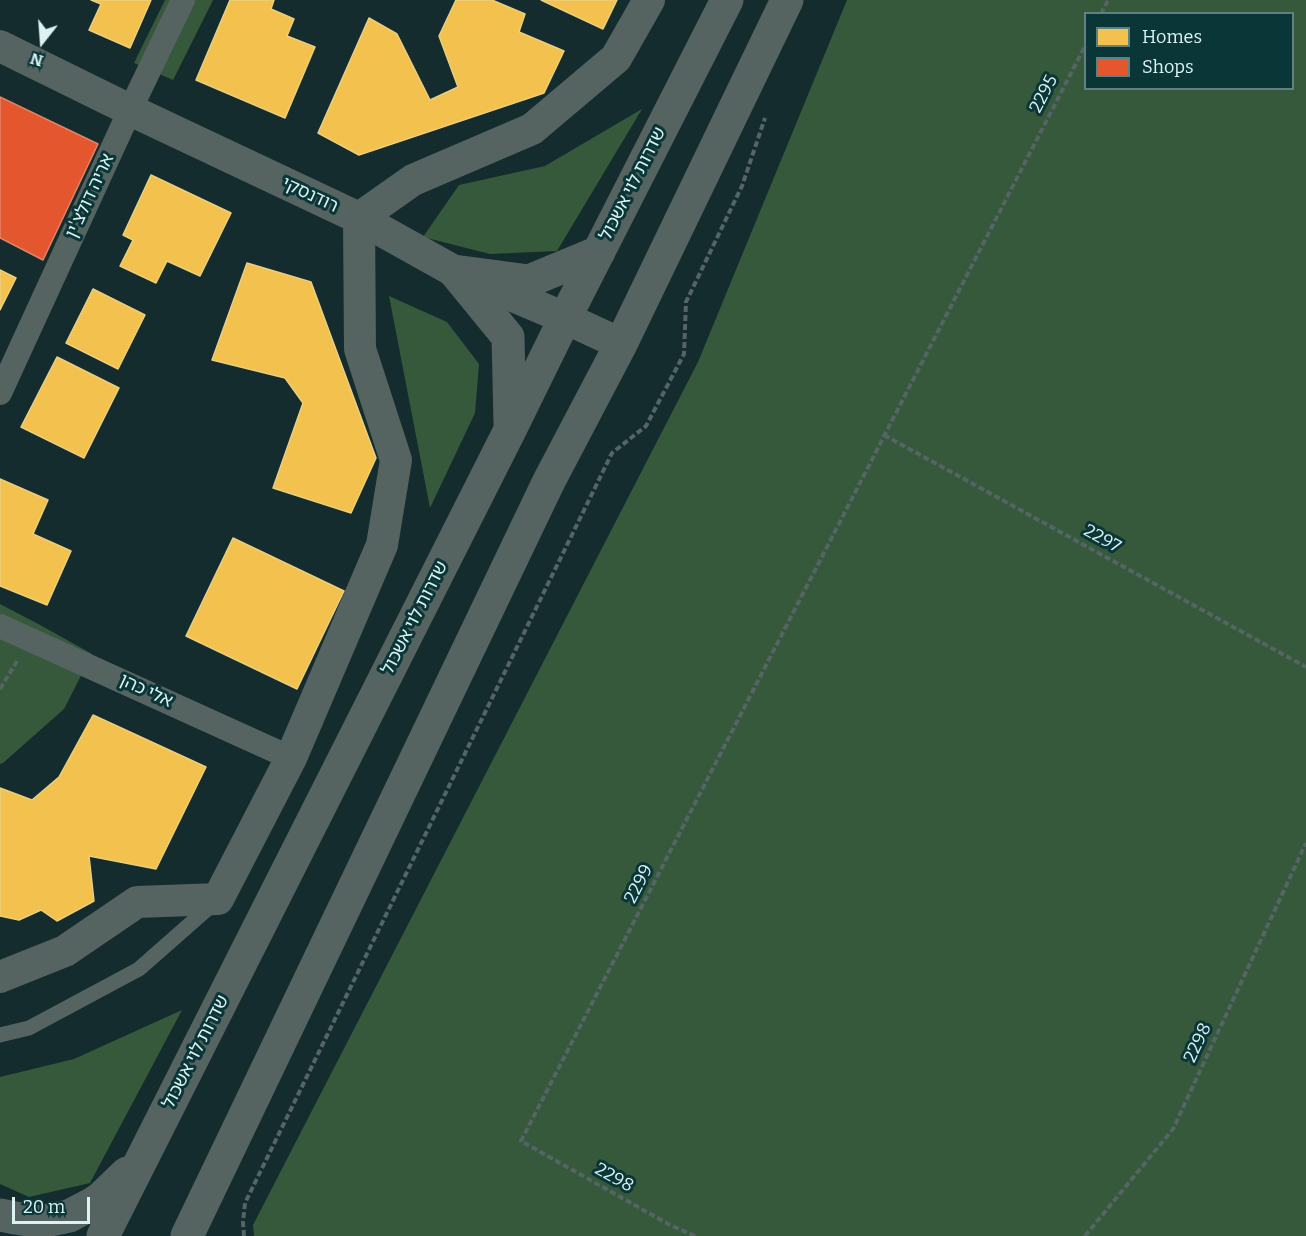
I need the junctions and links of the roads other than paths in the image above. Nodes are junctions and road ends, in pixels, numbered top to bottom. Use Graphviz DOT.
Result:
graph roads {
  1 [pos="183,0"];
  2 [pos="649,0"];
  3 [pos="727,0"];
  4 [pos="787,0"];
  5 [pos="0,46"];
  6 [pos="130,110"];
  7 [pos="359,218"];
  8 [pos="598,252"];
  9 [pos="454,271"];
  10 [pos="565,318"];
  11 [pos="621,344"];
  12 [pos="0,393"];
  13 [pos="510,430"];
  14 [pos="0,626"];
  15 [pos="291,758"];
  16 [pos="218,899"];
  17 [pos="0,977"];
  18 [pos="0,1035"];
  19 [pos="143,1157"];
  20 [pos="206,1198"];
  21 [pos="0,1217"];
  22 [pos="33,1236"];
  23 [pos="103,1236"];
  24 [pos="186,1236"];
  25 [pos="206,1236"];
  1 -- 6 [label="street, אריה דולצ'ין"];
  2 -- 7 [label="street"];
  3 -- 8 [label="street, שדרות לוי אשכול"];
  4 -- 11 [label="street"];
  5 -- 6 [label="street, רודנסקי"];
  6 -- 7 [label="street, רודנסקי"];
  6 -- 12 [label="street, אריה דולצ'ין"];
  7 -- 9 [label="street, רודנסקי"];
  7 -- 15 [label="street"];
  8 -- 9 [label="street"];
  8 -- 10 [label="street, שדרות לוי אשכול"];
  9 -- 10 [label="street, רודנסקי"];
  9 -- 13 [label="street"];
  10 -- 11 [label="street, רודנסקי"];
  10 -- 13 [label="street, שדרות לוי אשכול"];
  11 -- 20 [label="street"];
  13 -- 19 [label="street, שדרות לוי אשכול"];
  14 -- 15 [label="street, אלי כהן"];
  15 -- 16 [label="street"];
  16 -- 17 [label="street"];
  16 -- 18 [label="lane"];
  19 -- 21 [label="street"];
  19 -- 23 [label="street, שדרות לוי אשכול"];
  20 -- 24 [label="street"];
  20 -- 25 [label="street"];
  21 -- 22 [label="street"];
}
